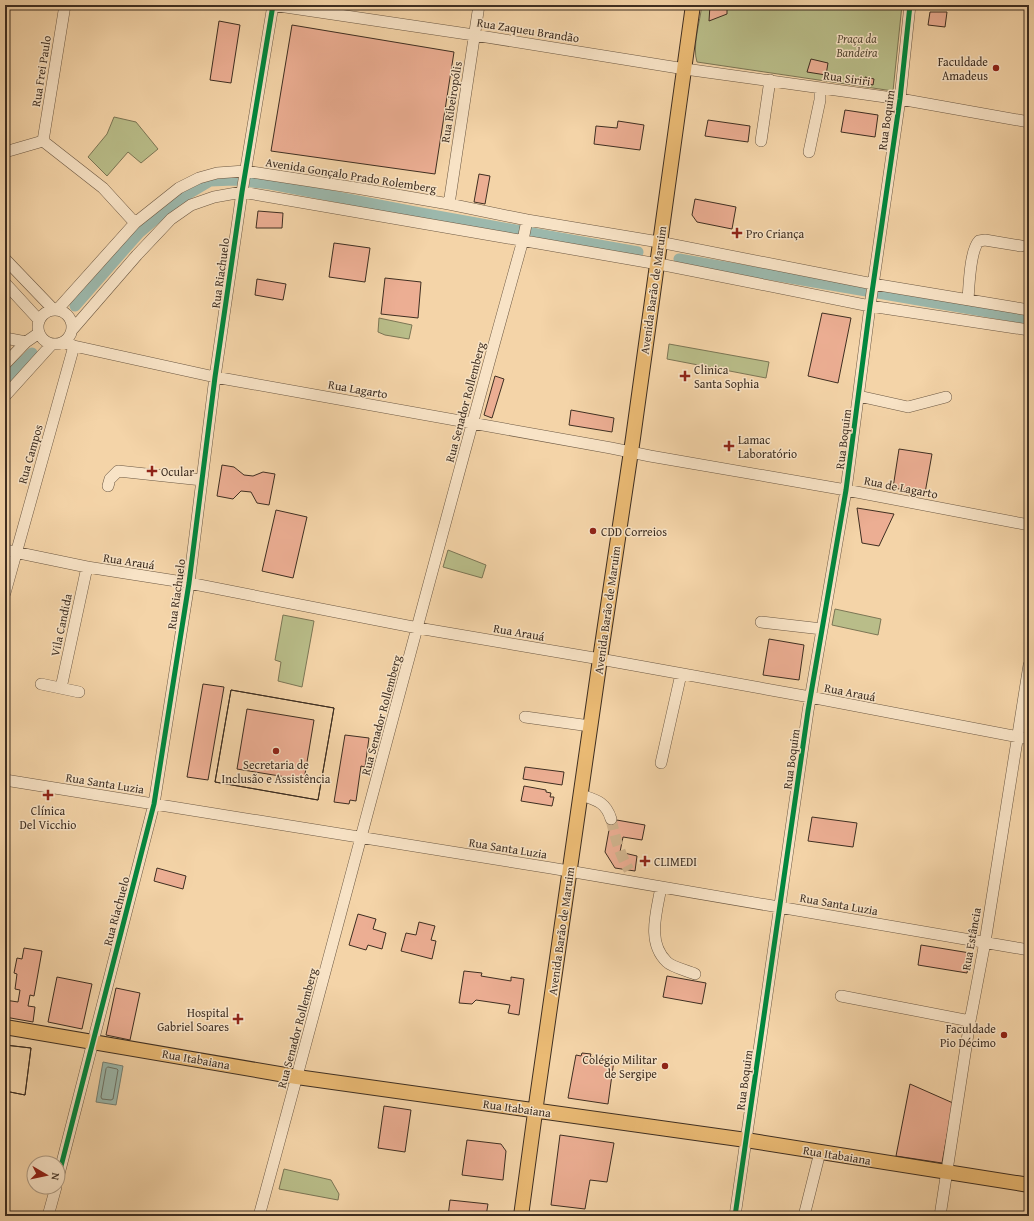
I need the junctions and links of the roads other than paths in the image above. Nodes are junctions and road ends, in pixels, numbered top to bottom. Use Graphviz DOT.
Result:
graph roads {
  1 [pos="65,5"];
  2 [pos="273,5"];
  3 [pos="479,5"];
  4 [pos="693,5"];
  5 [pos="910,5"];
  6 [pos="474,35"];
  7 [pos="685,68"];
  8 [pos="770,80"];
  9 [pos="820,88"];
  10 [pos="900,99"];
  11 [pos="1029,122"];
  12 [pos="43,141"];
  13 [pos="761,141"];
  14 [pos="5,152"];
  15 [pos="809,152"];
  16 [pos="245,173"];
  17 [pos="242,189"];
  18 [pos="449,204"];
  19 [pos="135,223"];
  20 [pos="525,231"];
  21 [pos="663,243"];
  22 [pos="1021,246"];
  23 [pos="5,259"];
  24 [pos="660,265"];
  25 [pos="5,284"];
  26 [pos="872,295"];
  27 [pos="968,300"];
  28 [pos="55,310"];
  29 [pos="1029,310"];
  30 [pos="39,320"];
  31 [pos="72,330"];
  32 [pos="1029,330"];
  33 [pos="39,333"];
  34 [pos="5,338"];
  35 [pos="26,342"];
  36 [pos="57,343"];
  37 [pos="74,346"];
  38 [pos="5,364"];
  39 [pos="215,377"];
  40 [pos="5,396"];
  41 [pos="858,397"];
  42 [pos="946,397"];
  43 [pos="472,423"];
  44 [pos="631,452"];
  45 [pos="650,456"];
  46 [pos="202,480"];
  47 [pos="108,486"];
  48 [pos="846,490"];
  49 [pos="1029,525"];
  50 [pos="10,551"];
  51 [pos="87,567"];
  52 [pos="189,583"];
  53 [pos="5,593"];
  54 [pos="761,622"];
  55 [pos="418,628"];
  56 [pos="822,629"];
  57 [pos="600,659"];
  58 [pos="1029,666"];
  59 [pos="681,674"];
  60 [pos="41,684"];
  61 [pos="61,688"];
  62 [pos="79,692"];
  63 [pos="810,697"];
  64 [pos="525,717"];
  65 [pos="590,726"];
  66 [pos="1017,737"];
  67 [pos="1029,739"];
  68 [pos="661,762"];
  69 [pos="5,780"];
  70 [pos="581,795"];
  71 [pos="154,804"];
  72 [pos="611,819"];
  73 [pos="361,838"];
  74 [pos="570,871"];
  75 [pos="661,887"];
  76 [pos="779,906"];
  77 [pos="984,942"];
  78 [pos="1029,950"];
  79 [pos="696,974"];
  80 [pos="841,996"];
  81 [pos="970,1021"];
  82 [pos="5,1027"];
  83 [pos="92,1041"];
  84 [pos="297,1076"];
  85 [pos="536,1110"];
  86 [pos="746,1140"];
  87 [pos="820,1152"];
  88 [pos="64,1155"];
  89 [pos="948,1172"];
  90 [pos="1029,1185"];
  91 [pos="54,1195"];
  92 [pos="48,1216"];
  93 [pos="259,1216"];
  94 [pos="522,1216"];
  95 [pos="735,1216"];
  96 [pos="804,1216"];
  97 [pos="940,1216"];
  1 -- 12 [label="street, Rua Frei Paulo"];
  2 -- 6 [label="street, Rua Zaqueu Brandão"];
  2 -- 16 [label="street, Rua Riachuelo"];
  3 -- 6 [label="street, Rua Ribeiropólis"];
  4 -- 7 [label="main road, Avenida Barão de Maruim"];
  5 -- 10 [label="street, Rua Boquim"];
  6 -- 7 [label="street, Rua Zaqueu Brandão"];
  6 -- 18 [label="street, Rua Ribeiropólis"];
  7 -- 8 [label="street, Rua Siriri"];
  7 -- 21 [label="main road, Avenida Barão de Maruim"];
  8 -- 9 [label="street, Rua Siriri"];
  8 -- 13 [label="street"];
  9 -- 10 [label="street, Rua Siriri"];
  9 -- 15 [label="street"];
  10 -- 11 [label="street, Rua Siriri"];
  10 -- 26 [label="street, Rua Boquim"];
  12 -- 14 [label="street"];
  12 -- 19 [label="street"];
  16 -- 17 [label="street, Rua Riachuelo"];
  16 -- 18 [label="street, Avenida Gonçalo Prado Rolemberg"];
  16 -- 19 [label="street, Avenida Gonçalo Prado Rolemberg"];
  17 -- 20 [label="street, Avenida Gonçalo Prado Rolemberg"];
  17 -- 31 [label="street, Avenida Gonçalo Prado Rolemberg"];
  17 -- 39 [label="street, Rua Riachuelo"];
  18 -- 20 [label="street, Avenida Gonçalo Prado Rolemberg"];
  19 -- 28 [label="street, Avenida Gonçalo Prado Rolemberg"];
  20 -- 21 [label="street, Avenida Gonçalo Prado Rolemberg"];
  20 -- 24 [label="street, Avenida Gonçalo Prado Rolemberg"];
  20 -- 43 [label="street, Rua Senador Rollemberg"];
  21 -- 24 [label="main road, Avenida Barão de Maruim"];
  21 -- 26 [label="street, Avenida Gonçalo Prado Rolemberg"];
  22 -- 27 [label="street"];
  23 -- 28 [label="street"];
  24 -- 26 [label="street, Avenida Gonçalo Prado Rolemberg"];
  24 -- 44 [label="main road, Avenida Barão de Maruim"];
  25 -- 30 [label="street"];
  26 -- 27 [label="street"];
  26 -- 32 [label="street"];
  26 -- 41 [label="street, Rua Boquim"];
  27 -- 29 [label="street"];
  28 -- 30 [label="street"];
  28 -- 31 [label="street"];
  30 -- 33 [label="street"];
  31 -- 36 [label="street"];
  33 -- 35 [label="street"];
  33 -- 36 [label="street"];
  34 -- 35 [label="street"];
  35 -- 38 [label="street"];
  36 -- 37 [label="street, Rua Lagarto"];
  36 -- 40 [label="street"];
  37 -- 39 [label="street, Rua Lagarto"];
  37 -- 50 [label="street, Rua Campos"];
  39 -- 43 [label="street, Rua Lagarto"];
  39 -- 46 [label="street, Rua Riachuelo"];
  41 -- 42 [label="street"];
  41 -- 48 [label="street, Rua Boquim"];
  43 -- 44 [label="street, Rua Lagarto"];
  43 -- 55 [label="street, Rua Senador Rollemberg"];
  44 -- 45 [label="street, Rua Lagarto"];
  44 -- 57 [label="main road, Avenida Barão de Maruim"];
  45 -- 48 [label="street, Rua de Lagarto"];
  46 -- 47 [label="street"];
  46 -- 52 [label="street, Rua Riachuelo"];
  48 -- 49 [label="street, Rua de Lagarto"];
  48 -- 56 [label="street, Rua Boquim"];
  50 -- 51 [label="street, Rua Arauá"];
  50 -- 53 [label="street, Rua Campos"];
  51 -- 52 [label="street, Rua Arauá"];
  51 -- 61 [label="street, Vila Candida"];
  52 -- 55 [label="street, Rua Arauá"];
  52 -- 71 [label="street, Rua Riachuelo"];
  54 -- 56 [label="street"];
  55 -- 57 [label="street, Rua Arauá"];
  55 -- 73 [label="street, Rua Senador Rollemberg"];
  56 -- 63 [label="street, Rua Boquim"];
  57 -- 59 [label="street, Rua Arauá"];
  57 -- 65 [label="main road, Avenida Barão de Maruim"];
  58 -- 66 [label="street, Rua Estância"];
  59 -- 63 [label="street, Rua Arauá"];
  59 -- 68 [label="street"];
  60 -- 61 [label="street"];
  61 -- 62 [label="street"];
  63 -- 66 [label="street, Rua Arauá"];
  63 -- 76 [label="street, Rua Boquim"];
  64 -- 65 [label="street"];
  65 -- 70 [label="main road, Avenida Barão de Maruim"];
  66 -- 67 [label="street, Rua Arauá"];
  66 -- 77 [label="street, Rua Estância"];
  69 -- 71 [label="street, Rua Santa Luzia"];
  70 -- 72 [label="street"];
  70 -- 74 [label="main road, Avenida Barão de Maruim"];
  71 -- 73 [label="street, Rua Santa Luzia"];
  71 -- 83 [label="street, Rua Riachuelo"];
  73 -- 74 [label="street, Rua Santa Luzia"];
  73 -- 84 [label="street, Rua Senador Rollemberg"];
  74 -- 75 [label="street, Rua Santa Luzia"];
  74 -- 85 [label="main road, Avenida Barão de Maruim"];
  75 -- 76 [label="street, Rua Santa Luzia"];
  75 -- 79 [label="street"];
  76 -- 77 [label="street, Rua Santa Luzia"];
  76 -- 86 [label="street, Rua Boquim"];
  77 -- 78 [label="street, Rua Santa Luzia"];
  77 -- 81 [label="street, Rua Estância"];
  80 -- 81 [label="street"];
  81 -- 89 [label="street, Rua Estância"];
  82 -- 83 [label="main road, Rua Itabaiana"];
  83 -- 84 [label="main road, Rua Itabaiana"];
  83 -- 88 [label="street, Rua Riachuelo"];
  84 -- 85 [label="main road, Rua Itabaiana"];
  84 -- 93 [label="street, Rua Senador Rollemberg"];
  85 -- 86 [label="main road, Rua Itabaiana"];
  85 -- 94 [label="main road, Avenida Barão de Maruim"];
  86 -- 87 [label="main road, Rua Itabaiana"];
  86 -- 95 [label="street, Rua Boquim"];
  87 -- 89 [label="main road, Rua Itabaiana"];
  87 -- 96 [label="street"];
  89 -- 90 [label="main road, Rua Itabaiana"];
  89 -- 97 [label="street, Rua Estância"];
  91 -- 92 [label="street"];
}
